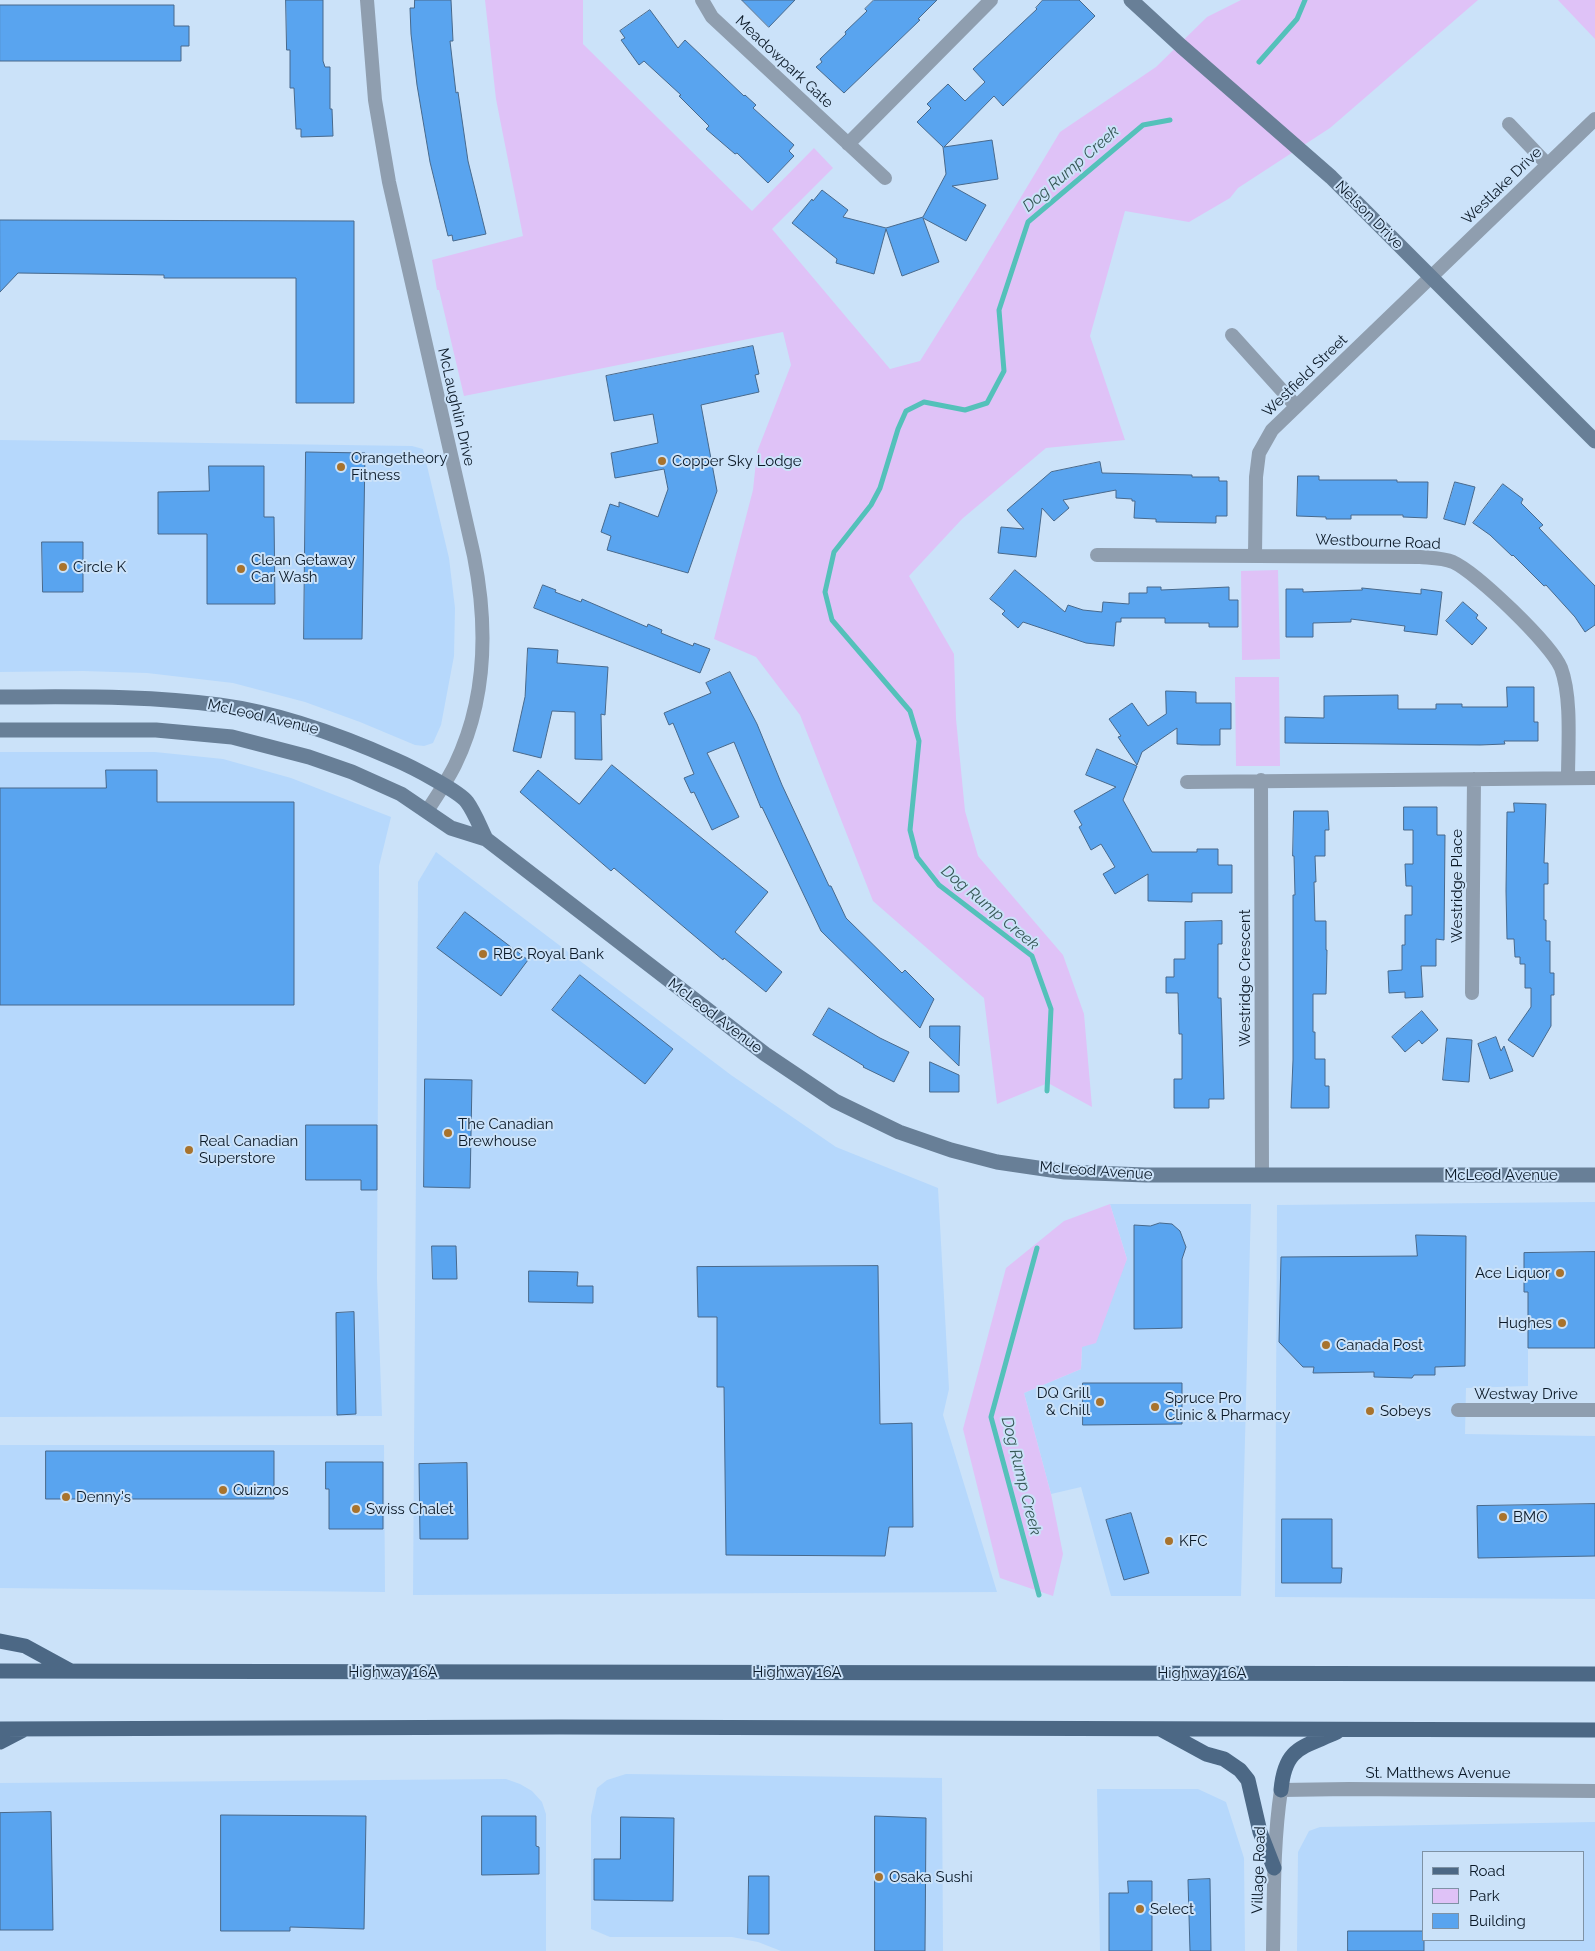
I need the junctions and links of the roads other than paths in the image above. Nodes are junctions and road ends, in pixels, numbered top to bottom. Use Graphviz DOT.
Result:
graph roads {
  1 [pos="367,0"];
  2 [pos="702,0"];
  3 [pos="991,0"];
  4 [pos="1132,0"];
  5 [pos="1595,119"];
  6 [pos="1509,124"];
  7 [pos="848,144"];
  8 [pos="1547,164"];
  9 [pos="885,178"];
  10 [pos="1431,277"];
  11 [pos="1232,335"];
  12 [pos="1296,406"];
  13 [pos="1595,441"];
  14 [pos="1097,555"];
  15 [pos="1255,555"];
  16 [pos="0,697"];
  17 [pos="0,730"];
  18 [pos="1568,778"];
  19 [pos="1595,778"];
  20 [pos="1474,779"];
  21 [pos="1261,780"];
  22 [pos="1187,782"];
  23 [pos="443,786"];
  24 [pos="427,811"];
  25 [pos="486,839"];
  26 [pos="1472,994"];
  27 [pos="1262,1175"];
  28 [pos="1595,1175"];
  29 [pos="1458,1410"];
  30 [pos="1595,1410"];
  31 [pos="0,1641"];
  32 [pos="0,1671"];
  33 [pos="70,1671"];
  34 [pos="1595,1674"];
  35 [pos="27,1728"];
  36 [pos="0,1729"];
  37 [pos="1160,1729"];
  38 [pos="1342,1729"];
  39 [pos="1595,1730"];
  40 [pos="0,1742"];
  41 [pos="1281,1790"];
  42 [pos="1595,1791"];
  43 [pos="1274,1868"];
  44 [pos="1273,1951"];
  1 -- 23 [label="street, McLaughlin Drive"];
  2 -- 7 [label="street, Meadowpark Gate"];
  3 -- 7 [label="street"];
  4 -- 10 [label="street, Nelson Drive"];
  5 -- 8 [label="street, Westlake Drive"];
  6 -- 8 [label="street"];
  7 -- 9 [label="street, Meadowpark Gate"];
  8 -- 10 [label="street, Westlake Drive"];
  10 -- 12 [label="street, Westfield Street"];
  10 -- 13 [label="street, Nelson Drive"];
  11 -- 12 [label="street"];
  12 -- 15 [label="street, Westfield Street"];
  14 -- 15 [label="street, Westbourne Road"];
  15 -- 18 [label="street, Westbourne Road"];
  16 -- 23 [label="street, McLeod Avenue"];
  17 -- 24 [label="street, McLeod Avenue"];
  18 -- 19 [label="street"];
  18 -- 20 [label="street"];
  20 -- 21 [label="street"];
  20 -- 26 [label="street, Westridge Place"];
  21 -- 22 [label="street"];
  21 -- 27 [label="street, Westridge Crescent"];
  23 -- 24 [label="street, McLaughlin Drive"];
  23 -- 25 [label="street, McLeod Avenue"];
  24 -- 25 [label="street, McLeod Avenue"];
  25 -- 27 [label="street, McLeod Avenue"];
  27 -- 28 [label="street, McLeod Avenue"];
  29 -- 30 [label="street, Westway Drive"];
  31 -- 33 [label="main road"];
  32 -- 33 [label="main road, Highway 16A"];
  33 -- 34 [label="main road, Highway 16A"];
  35 -- 36 [label="main road"];
  35 -- 37 [label="main road"];
  35 -- 40 [label="main road"];
  37 -- 38 [label="main road"];
  37 -- 43 [label="main road"];
  38 -- 39 [label="main road"];
  38 -- 41 [label="main road"];
  41 -- 42 [label="street, St. Matthews Avenue"];
  41 -- 43 [label="street, Village Road"];
  43 -- 44 [label="street, Village Road"];
}
